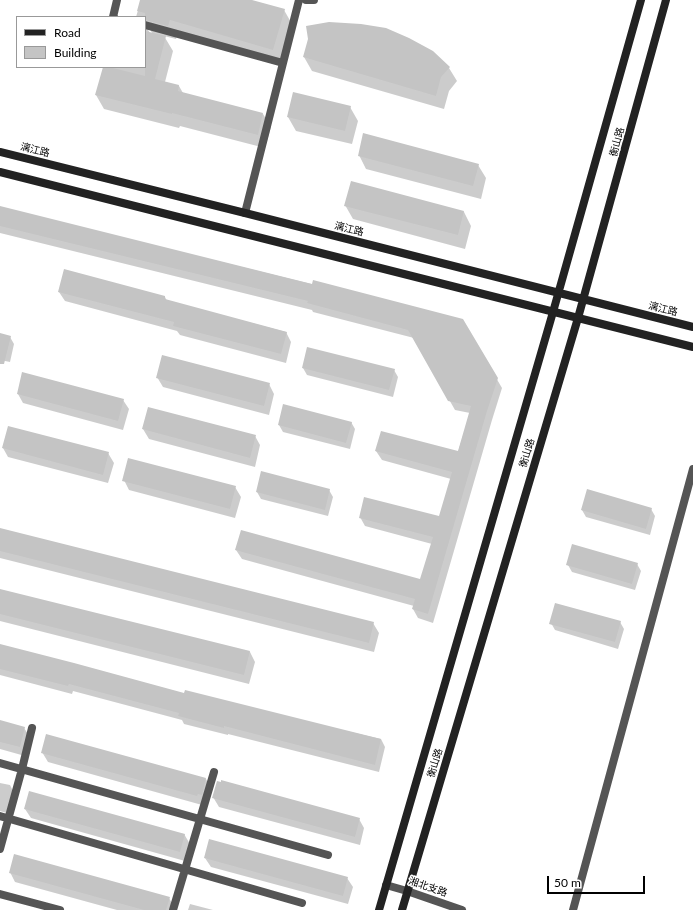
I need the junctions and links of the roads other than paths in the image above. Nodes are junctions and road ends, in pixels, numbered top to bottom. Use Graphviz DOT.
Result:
graph roads {
  1 [pos="118,0"];
  2 [pos="298,0"];
  3 [pos="306,0"];
  4 [pos="314,0"];
  5 [pos="641,0"];
  6 [pos="666,0"];
  7 [pos="113,16"];
  8 [pos="146,25"];
  9 [pos="283,63"];
  10 [pos="0,152"];
  11 [pos="0,172"];
  12 [pos="245,213"];
  13 [pos="558,292"];
  14 [pos="584,299"];
  15 [pos="552,312"];
  16 [pos="578,318"];
  17 [pos="693,327"];
  18 [pos="693,347"];
  19 [pos="693,469"];
  20 [pos="32,728"];
  21 [pos="0,763"];
  22 [pos="22,769"];
  23 [pos="214,772"];
  24 [pos="0,816"];
  25 [pos="8,818"];
  26 [pos="200,819"];
  27 [pos="0,849"];
  28 [pos="328,855"];
  29 [pos="185,869"];
  30 [pos="386,885"];
  31 [pos="408,891"];
  32 [pos="0,894"];
  33 [pos="302,903"];
  34 [pos="60,910"];
  35 [pos="173,910"];
  36 [pos="379,910"];
  37 [pos="402,910"];
  38 [pos="462,910"];
  39 [pos="573,910"];
  1 -- 7 [label="street"];
  2 -- 9 [label="street"];
  3 -- 4 [label="street"];
  5 -- 13 [label="street, 衡山路"];
  6 -- 14 [label="street, 衡山路"];
  8 -- 9 [label="street"];
  9 -- 12 [label="street"];
  10 -- 12 [label="street, 漓江路"];
  11 -- 15 [label="street"];
  12 -- 13 [label="street, 漓江路"];
  13 -- 14 [label="street, 漓江路"];
  13 -- 15 [label="street, 衡山路"];
  14 -- 16 [label="street, 衡山路"];
  14 -- 17 [label="street, 漓江路"];
  15 -- 16 [label="street"];
  15 -- 30 [label="street, 衡山路"];
  16 -- 18 [label="street"];
  16 -- 31 [label="street, 衡山路"];
  19 -- 39 [label="street"];
  20 -- 22 [label="street"];
  21 -- 22 [label="street"];
  22 -- 25 [label="street"];
  22 -- 26 [label="street"];
  23 -- 26 [label="street"];
  24 -- 25 [label="street"];
  25 -- 27 [label="street"];
  25 -- 29 [label="street"];
  26 -- 28 [label="street"];
  26 -- 29 [label="street"];
  29 -- 33 [label="street"];
  29 -- 35 [label="street"];
  30 -- 31 [label="street, 湘北支路"];
  30 -- 36 [label="street, 衡山路"];
  31 -- 37 [label="street, 衡山路"];
  31 -- 38 [label="street, 湘北支路"];
  32 -- 34 [label="street"];
}
